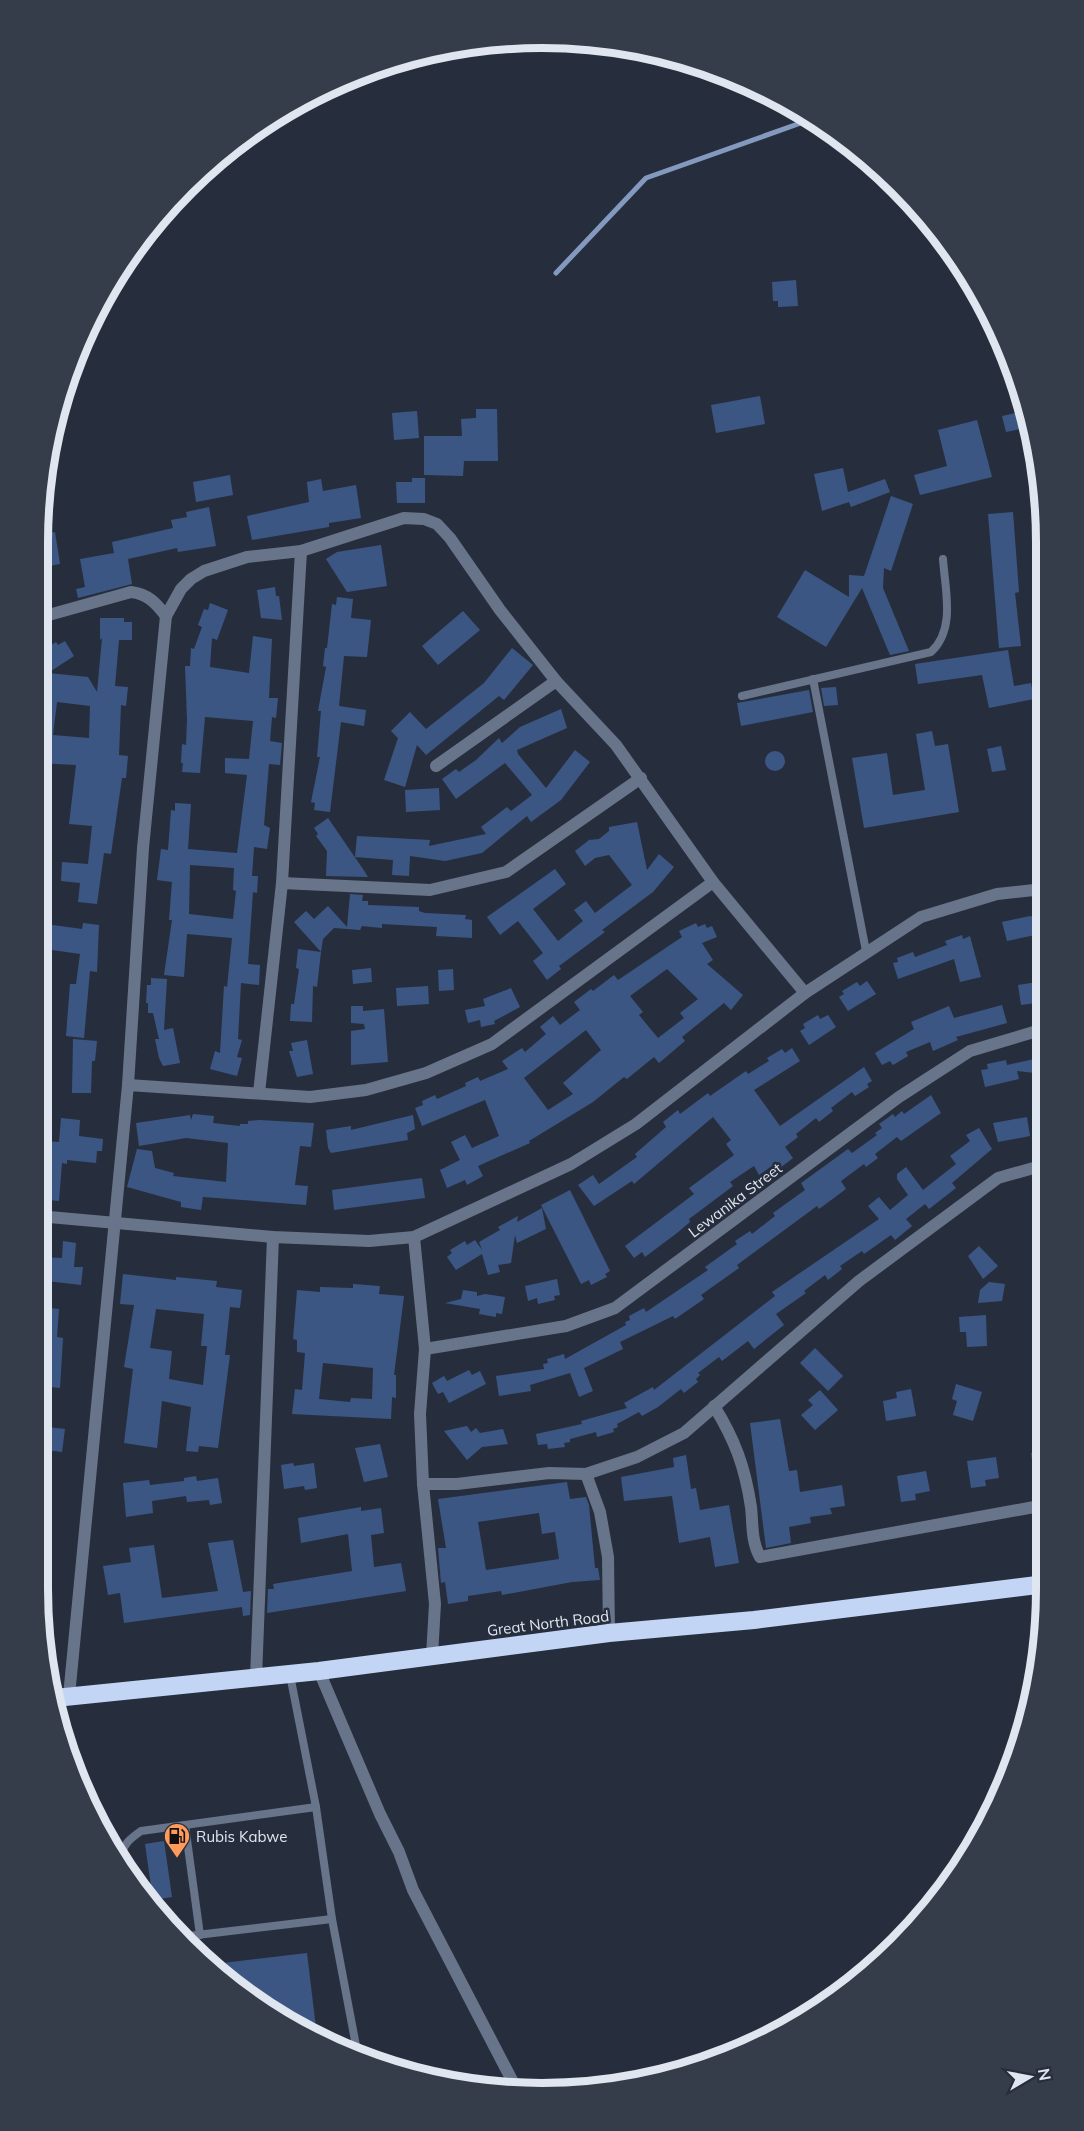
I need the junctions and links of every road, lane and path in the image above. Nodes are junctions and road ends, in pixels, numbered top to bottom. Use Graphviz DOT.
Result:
graph roads {
  1 [pos="301,551"];
  2 [pos="943,559"];
  3 [pos="48,615"];
  4 [pos="166,616"];
  5 [pos="813,679"];
  6 [pos="556,681"];
  7 [pos="742,696"];
  8 [pos="436,766"];
  9 [pos="641,778"];
  10 [pos="713,882"];
  11 [pos="282,883"];
  12 [pos="1036,890"];
  13 [pos="866,951"];
  14 [pos="805,993"];
  15 [pos="1036,1031"];
  16 [pos="128,1085"];
  17 [pos="259,1093"];
  18 [pos="1036,1167"];
  19 [pos="48,1217"];
  20 [pos="114,1222"];
  21 [pos="273,1237"];
  22 [pos="414,1237"];
  23 [pos="425,1349"];
  24 [pos="714,1406"];
  25 [pos="586,1473"];
  26 [pos="423,1484"];
  27 [pos="1036,1507"];
  28 [pos="1036,1585"];
  29 [pos="609,1633"];
  30 [pos="432,1656"];
  31 [pos="318,1671"];
  32 [pos="290,1674"];
  33 [pos="256,1678"];
  34 [pos="62,1697"];
  35 [pos="316,1807"];
  36 [pos="185,1825"];
  37 [pos="123,1851"];
  38 [pos="332,1919"];
  39 [pos="200,1935"];
  40 [pos="191,1936"];
  41 [pos="356,2046"];
  42 [pos="513,2082"];
  1 -- 4 [label="street"];
  1 -- 6 [label="street"];
  1 -- 11 [label="street"];
  2 -- 5 [label="lane"];
  3 -- 4 [label="street"];
  4 -- 16 [label="street"];
  5 -- 7 [label="lane"];
  5 -- 13 [label="lane"];
  6 -- 8 [label="street"];
  6 -- 9 [label="street"];
  9 -- 10 [label="street"];
  9 -- 11 [label="street"];
  10 -- 14 [label="street"];
  10 -- 17 [label="street"];
  11 -- 17 [label="street"];
  12 -- 13 [label="street"];
  13 -- 14 [label="street"];
  14 -- 22 [label="street"];
  15 -- 23 [label="street, Lewanika Street"];
  16 -- 17 [label="street"];
  16 -- 20 [label="street"];
  18 -- 24 [label="street"];
  19 -- 20 [label="street"];
  20 -- 21 [label="street"];
  20 -- 34 [label="street"];
  21 -- 22 [label="street"];
  21 -- 33 [label="street"];
  22 -- 23 [label="street"];
  23 -- 26 [label="street"];
  24 -- 25 [label="street"];
  24 -- 27 [label="street"];
  25 -- 26 [label="street"];
  25 -- 29 [label="street"];
  26 -- 30 [label="street"];
  28 -- 29 [label="highway, Great North Road"];
  29 -- 30 [label="highway, Great North Road"];
  30 -- 31 [label="highway, Great North Road"];
  31 -- 32 [label="highway, Great North Road"];
  31 -- 42 [label="street"];
  32 -- 33 [label="highway, Great North Road"];
  32 -- 35 [label="lane"];
  33 -- 34 [label="highway, Great North Road"];
  35 -- 36 [label="lane"];
  35 -- 38 [label="lane"];
  36 -- 37 [label="lane"];
  36 -- 39 [label="lane"];
  38 -- 39 [label="lane"];
  38 -- 41 [label="lane"];
  39 -- 40 [label="lane"];
}
